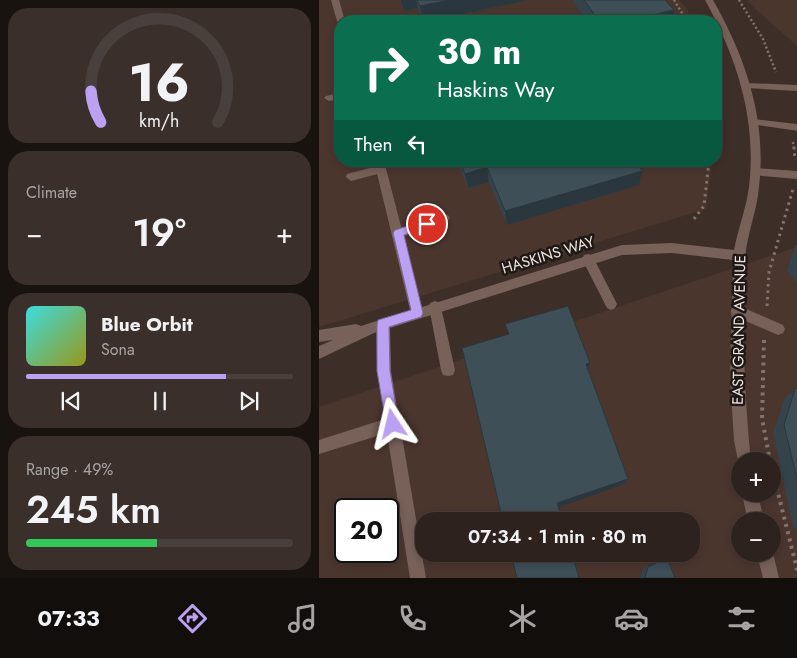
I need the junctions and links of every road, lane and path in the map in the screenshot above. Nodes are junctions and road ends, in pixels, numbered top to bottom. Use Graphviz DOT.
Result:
graph roads {
  1 [pos="335,0"];
  2 [pos="674,0"];
  3 [pos="709,0"];
  4 [pos="739,0"];
  5 [pos="339,15"];
  6 [pos="683,15"];
  7 [pos="717,15"];
  8 [pos="722,24"];
  9 [pos="779,79"];
  10 [pos="747,86"];
  11 [pos="797,88"];
  12 [pos="334,97"];
  13 [pos="329,98"];
  14 [pos="754,122"];
  15 [pos="794,127"];
  16 [pos="375,167"];
  17 [pos="381,167"];
  18 [pos="708,167"];
  19 [pos="755,172"];
  20 [pos="796,175"];
  21 [pos="351,177"];
  22 [pos="444,218"];
  23 [pos="694,219"];
  24 [pos="399,233"];
  25 [pos="739,256"];
  26 [pos="588,259"];
  27 [pos="611,304"];
  28 [pos="435,307"];
  29 [pos="737,311"];
  30 [pos="417,313"];
  31 [pos="765,324"];
  32 [pos="377,326"];
  33 [pos="778,329"];
  34 [pos="319,336"];
  35 [pos="319,353"];
  36 [pos="449,370"];
  37 [pos="393,424"];
  38 [pos="319,447"];
  39 [pos="742,452"];
  40 [pos="768,452"];
  41 [pos="780,502"];
  42 [pos="767,562"];
  43 [pos="797,573"];
  44 [pos="419,578"];
  45 [pos="771,578"];
  1 -- 5 [label="street"];
  2 -- 6 [label="path"];
  3 -- 7 [label="street, EAST GRAND AVENUE"];
  4 -- 9 [label="path"];
  8 -- 10 [label="street, EAST GRAND AVENUE"];
  10 -- 11 [label="street"];
  10 -- 14 [label="street, EAST GRAND AVENUE"];
  12 -- 13 [label="street"];
  14 -- 15 [label="street"];
  14 -- 19 [label="street, EAST GRAND AVENUE"];
  15 -- 20 [label="path"];
  16 -- 21 [label="street"];
  17 -- 24 [label="street"];
  18 -- 23 [label="path"];
  19 -- 20 [label="street"];
  19 -- 25 [label="street, EAST GRAND AVENUE"];
  20 -- 31 [label="path"];
  22 -- 24 [label="street"];
  24 -- 30 [label="street"];
  25 -- 26 [label="street, HASKINS WAY"];
  25 -- 29 [label="street, EAST GRAND AVENUE"];
  26 -- 27 [label="street"];
  26 -- 28 [label="street, HASKINS WAY"];
  28 -- 30 [label="street, HASKINS WAY"];
  28 -- 36 [label="street"];
  29 -- 31 [label="street"];
  29 -- 39 [label="street, EAST GRAND AVENUE"];
  30 -- 32 [label="street, HASKINS WAY"];
  31 -- 33 [label="street"];
  31 -- 40 [label="path"];
  32 -- 34 [label="street, HASKINS WAY"];
  32 -- 35 [label="street, HASKINS WAY"];
  32 -- 37 [label="street"];
  37 -- 38 [label="street"];
  37 -- 44 [label="street"];
  41 -- 43 [label="path"];
  42 -- 45 [label="street"];
}
